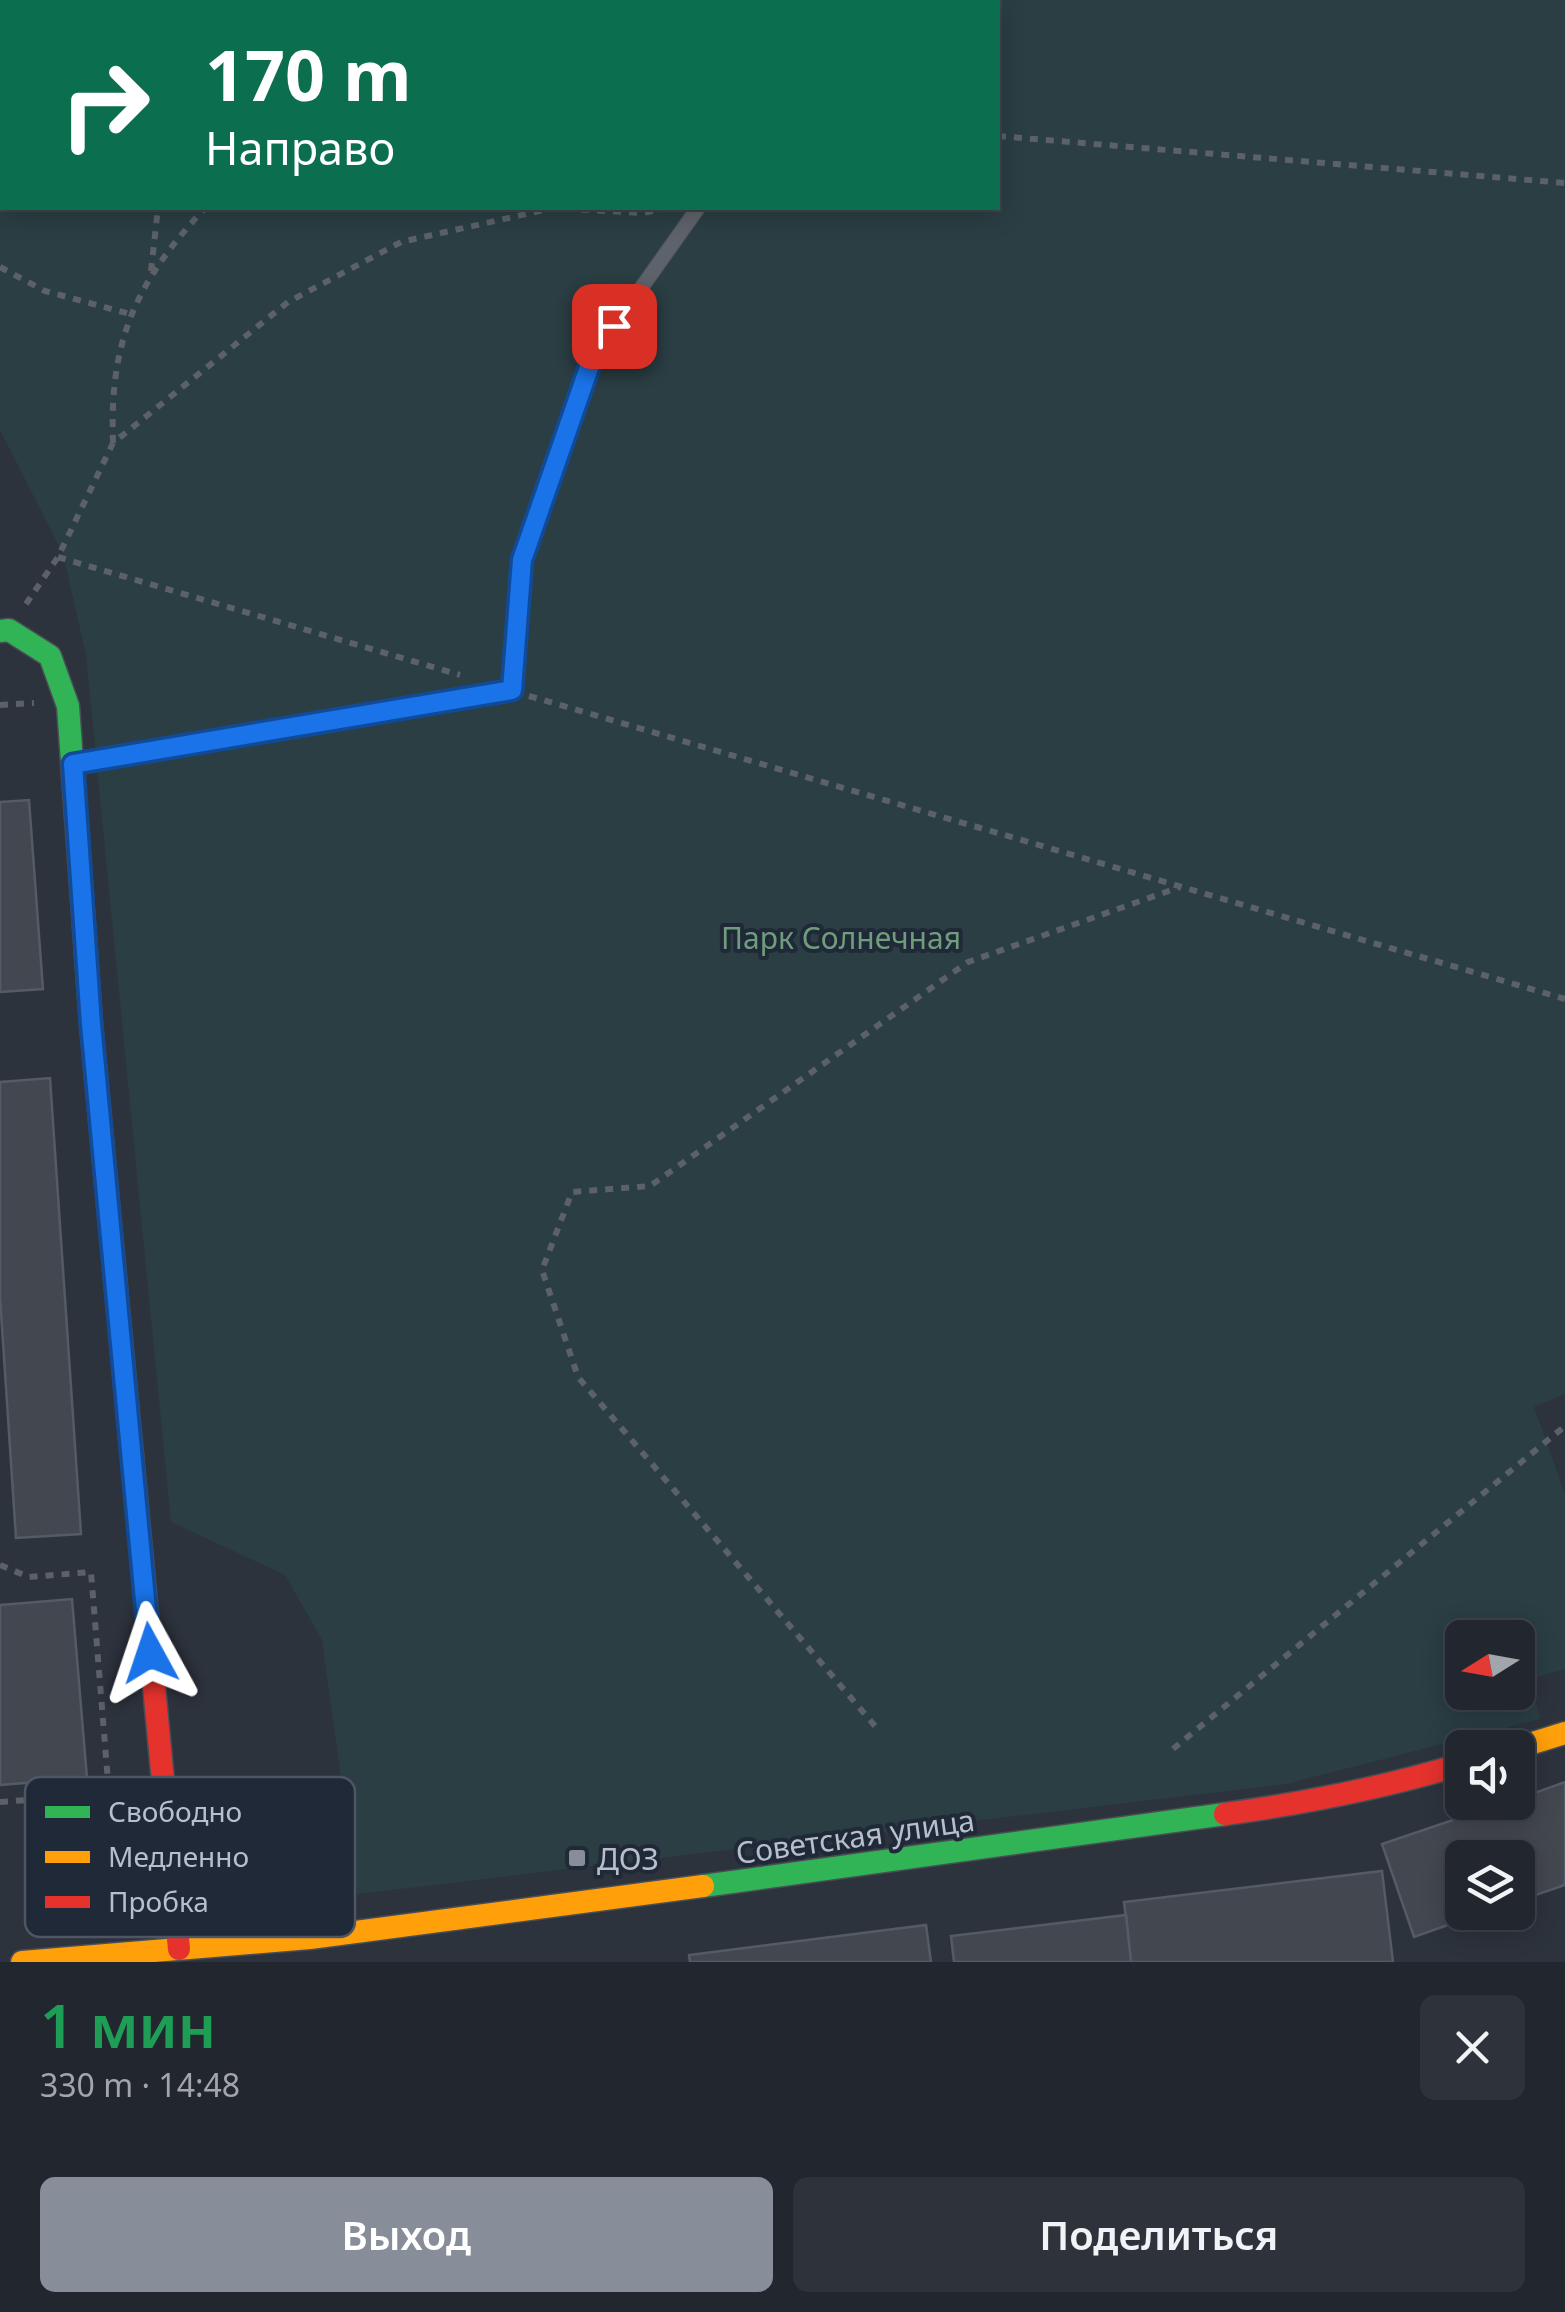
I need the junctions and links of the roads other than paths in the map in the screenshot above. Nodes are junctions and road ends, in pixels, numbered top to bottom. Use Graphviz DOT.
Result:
graph roads {
  1 [pos="697,210"];
  2 [pos="4,630"];
  3 [pos="73,764"];
  4 [pos="1565,1733"];
  5 [pos="1535,1742"];
  6 [pos="1445,1769"];
  7 [pos="163,1777"];
  8 [pos="178,1937"];
  9 [pos="354,1937"];
  10 [pos="355,1937"];
  11 [pos="179,1949"];
  12 [pos="251,1952"];
  13 [pos="22,1962"];
  1 -- 3 [label="lane"];
  2 -- 3 [label="main road"];
  3 -- 7 [label="main road"];
  4 -- 5 [label="main road"];
  6 -- 10 [label="main road, Советская улица"];
  8 -- 11 [label="main road"];
  9 -- 12 [label="main road, Советская улица"];
  11 -- 12 [label="main road, Советская улица"];
  11 -- 13 [label="main road, Советская улица"];
}
